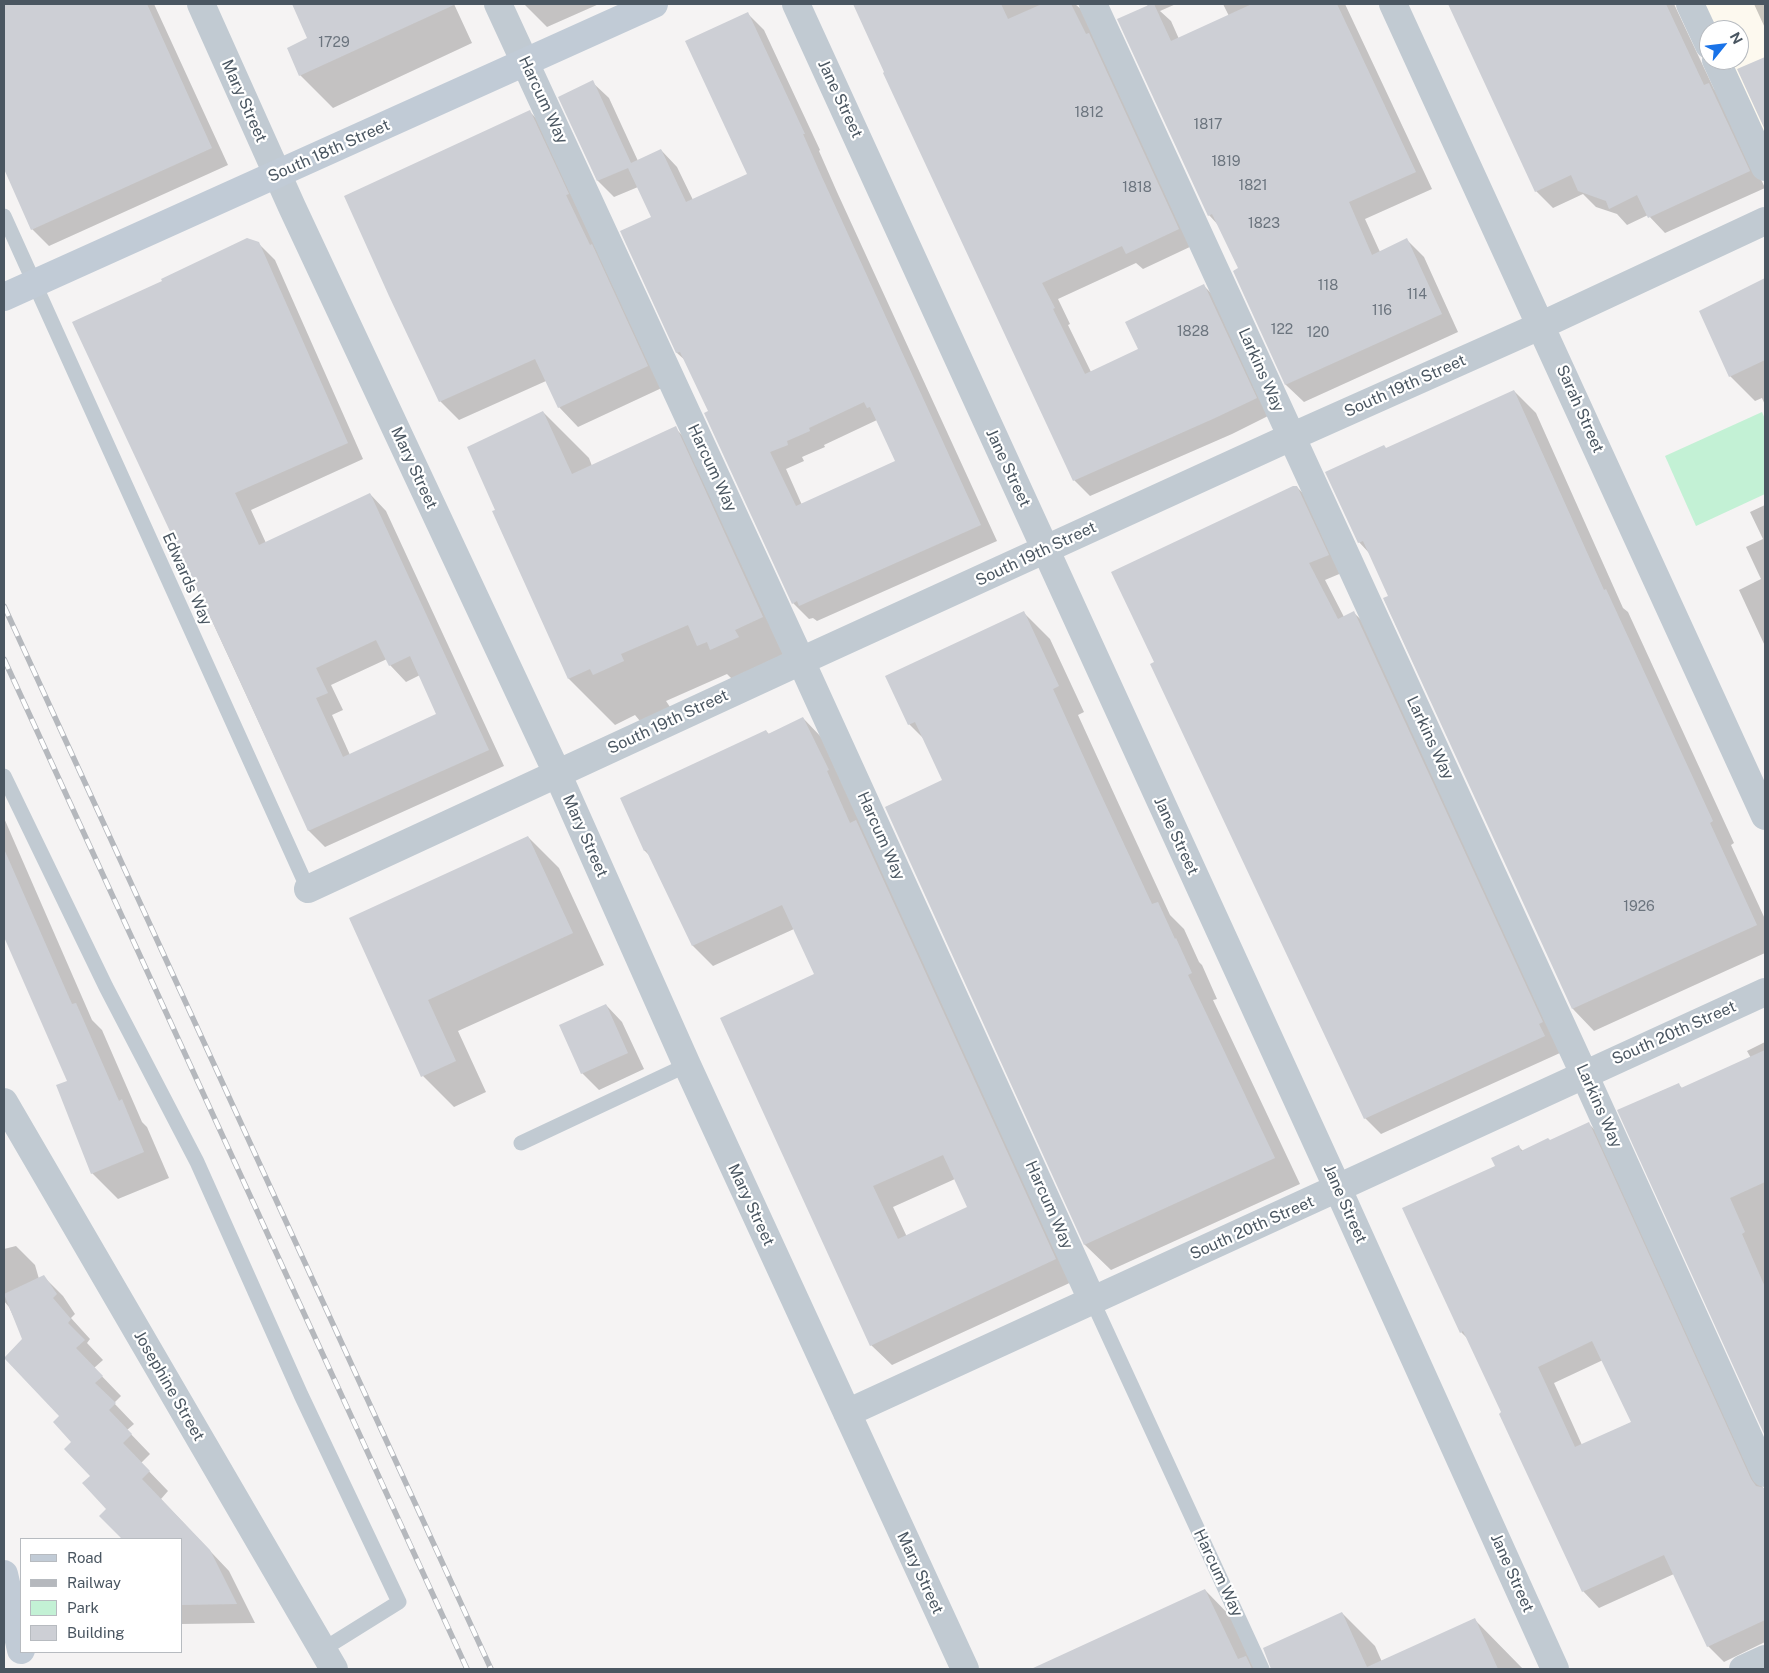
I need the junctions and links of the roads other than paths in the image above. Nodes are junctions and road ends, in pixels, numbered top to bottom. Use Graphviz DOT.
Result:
graph roads {
  1 [pos="201,4"];
  2 [pos="498,4"];
  3 [pos="654,4"];
  4 [pos="796,4"];
  5 [pos="1093,4"];
  6 [pos="1393,4"];
  7 [pos="1690,4"];
  8 [pos="1699,23"];
  9 [pos="525,62"];
  10 [pos="1721,70"];
  11 [pos="1765,167"];
  12 [pos="278,174"];
  13 [pos="4,216"];
  14 [pos="1765,221"];
  15 [pos="34,283"];
  16 [pos="4,297"];
  17 [pos="1542,325"];
  18 [pos="1291,437"];
  19 [pos="1045,550"];
  20 [pos="801,661"];
  21 [pos="557,773"];
  22 [pos="4,776"];
  23 [pos="1765,816"];
  24 [pos="308,889"];
  25 [pos="1765,992"];
  26 [pos="687,1065"];
  27 [pos="1584,1074"];
  28 [pos="4,1102"];
  29 [pos="521,1143"];
  30 [pos="1338,1189"];
  31 [pos="1092,1300"];
  32 [pos="847,1413"];
  33 [pos="1765,1473"];
  34 [pos="4,1574"];
  35 [pos="20,1646"];
  36 [pos="22,1653"];
  37 [pos="1765,1659"];
  38 [pos="328,1660"];
  39 [pos="26,1669"];
  40 [pos="965,1669"];
  41 [pos="1262,1669"];
  42 [pos="1555,1669"];
  43 [pos="1743,1669"];
  1 -- 12 [label="street, Mary Street"];
  2 -- 9 [label="street, Harcum Way"];
  3 -- 9 [label="main road, South 18th Street"];
  4 -- 19 [label="street, Jane Street"];
  5 -- 18 [label="street, Larkins Way"];
  6 -- 17 [label="street, Sarah Street"];
  7 -- 8 [label="street"];
  9 -- 12 [label="main road, South 18th Street"];
  9 -- 20 [label="street, Harcum Way"];
  10 -- 11 [label="street"];
  12 -- 15 [label="main road, South 18th Street"];
  12 -- 21 [label="street, Mary Street"];
  13 -- 15 [label="lane, Edwards Way"];
  14 -- 17 [label="street, South 19th Street"];
  15 -- 16 [label="main road, South 18th Street"];
  15 -- 24 [label="lane, Edwards Way"];
  17 -- 18 [label="street, South 19th Street"];
  17 -- 23 [label="street, Sarah Street"];
  18 -- 19 [label="street, South 19th Street"];
  18 -- 27 [label="street, Larkins Way"];
  19 -- 20 [label="street, South 19th Street"];
  19 -- 30 [label="street, Jane Street"];
  20 -- 21 [label="street, South 19th Street"];
  20 -- 31 [label="street, Harcum Way"];
  21 -- 24 [label="street, South 19th Street"];
  21 -- 26 [label="street, Mary Street"];
  22 -- 38 [label="lane"];
  25 -- 27 [label="street, South 20th Street"];
  26 -- 29 [label="lane"];
  26 -- 32 [label="street, Mary Street"];
  27 -- 30 [label="street, South 20th Street"];
  27 -- 33 [label="street, Larkins Way"];
  28 -- 38 [label="street, Josephine Street"];
  30 -- 31 [label="street, South 20th Street"];
  30 -- 42 [label="street, Jane Street"];
  31 -- 32 [label="street, South 20th Street"];
  31 -- 41 [label="lane, Harcum Way"];
  32 -- 40 [label="street, Mary Street"];
  34 -- 35 [label="main road"];
  36 -- 39 [label="main road"];
  37 -- 43 [label="street"];
}
